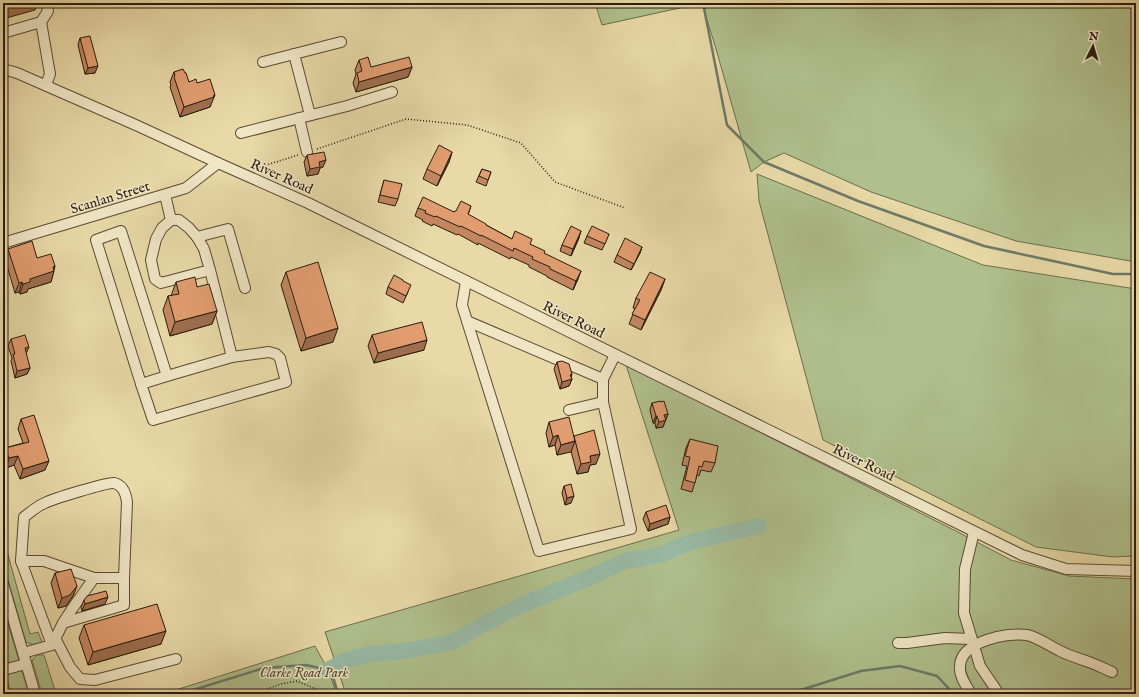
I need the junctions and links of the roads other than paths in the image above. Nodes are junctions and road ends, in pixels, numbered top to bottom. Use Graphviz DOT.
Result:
graph roads {
  1 [pos="46,3"];
  2 [pos="41,22"];
  3 [pos="3,33"];
  4 [pos="341,42"];
  5 [pos="294,54"];
  6 [pos="263,62"];
  7 [pos="3,69"];
  8 [pos="46,85"];
  9 [pos="392,92"];
  10 [pos="310,115"];
  11 [pos="299,118"];
  12 [pos="241,133"];
  13 [pos="307,152"];
  14 [pos="218,163"];
  15 [pos="165,195"];
  16 [pos="170,220"];
  17 [pos="197,237"];
  18 [pos="3,243"];
  19 [pos="210,270"];
  20 [pos="155,279"];
  21 [pos="466,281"];
  22 [pos="138,285"];
  23 [pos="245,288"];
  24 [pos="467,321"];
  25 [pos="615,355"];
  26 [pos="232,357"];
  27 [pos="166,376"];
  28 [pos="603,379"];
  29 [pos="141,384"];
  30 [pos="603,402"];
  31 [pos="569,410"];
  32 [pos="974,532"];
  33 [pos="21,561"];
  34 [pos="1136,571"];
  35 [pos="94,578"];
  36 [pos="124,578"];
  37 [pos="3,584"];
  38 [pos="4,595"];
  39 [pos="63,623"];
  40 [pos="53,642"];
  41 [pos="972,642"];
  42 [pos="898,643"];
  43 [pos="23,653"];
  44 [pos="176,659"];
  45 [pos="26,664"];
  46 [pos="3,670"];
  47 [pos="1112,672"];
  48 [pos="3,686"];
  49 [pos="5,694"];
  50 [pos="35,694"];
  51 [pos="971,694"];
  52 [pos="999,694"];
  1 -- 2 [label="street"];
  2 -- 3 [label="street"];
  2 -- 8 [label="street"];
  4 -- 5 [label="street"];
  5 -- 6 [label="street"];
  5 -- 10 [label="street"];
  7 -- 8 [label="street, River Road"];
  8 -- 14 [label="street, River Road"];
  9 -- 10 [label="street"];
  10 -- 11 [label="street"];
  11 -- 12 [label="street"];
  11 -- 13 [label="street"];
  14 -- 15 [label="street, Scanlan Street"];
  14 -- 21 [label="street, River Road"];
  15 -- 16 [label="street"];
  15 -- 18 [label="street, Scanlan Street"];
  16 -- 17 [label="street"];
  16 -- 20 [label="street"];
  17 -- 19 [label="street"];
  17 -- 23 [label="street"];
  19 -- 20 [label="street"];
  19 -- 26 [label="street"];
  20 -- 22 [label="street"];
  21 -- 24 [label="street"];
  21 -- 25 [label="street, River Road"];
  22 -- 27 [label="street"];
  22 -- 29 [label="street"];
  24 -- 28 [label="street"];
  24 -- 30 [label="street"];
  25 -- 28 [label="street"];
  25 -- 32 [label="street, River Road"];
  26 -- 27 [label="street"];
  26 -- 29 [label="street"];
  27 -- 29 [label="street"];
  28 -- 30 [label="street"];
  30 -- 31 [label="street"];
  32 -- 34 [label="street, River Road"];
  32 -- 41 [label="street"];
  33 -- 35 [label="street"];
  33 -- 36 [label="street"];
  33 -- 40 [label="street"];
  35 -- 36 [label="street"];
  35 -- 39 [label="street"];
  36 -- 39 [label="street"];
  37 -- 38 [label="street"];
  38 -- 43 [label="street"];
  39 -- 40 [label="street"];
  40 -- 43 [label="street"];
  40 -- 44 [label="street"];
  41 -- 42 [label="street"];
  41 -- 47 [label="street"];
  41 -- 51 [label="street"];
  41 -- 52 [label="street"];
  43 -- 45 [label="street"];
  45 -- 46 [label="street"];
  45 -- 50 [label="street"];
  48 -- 49 [label="street"];
}
